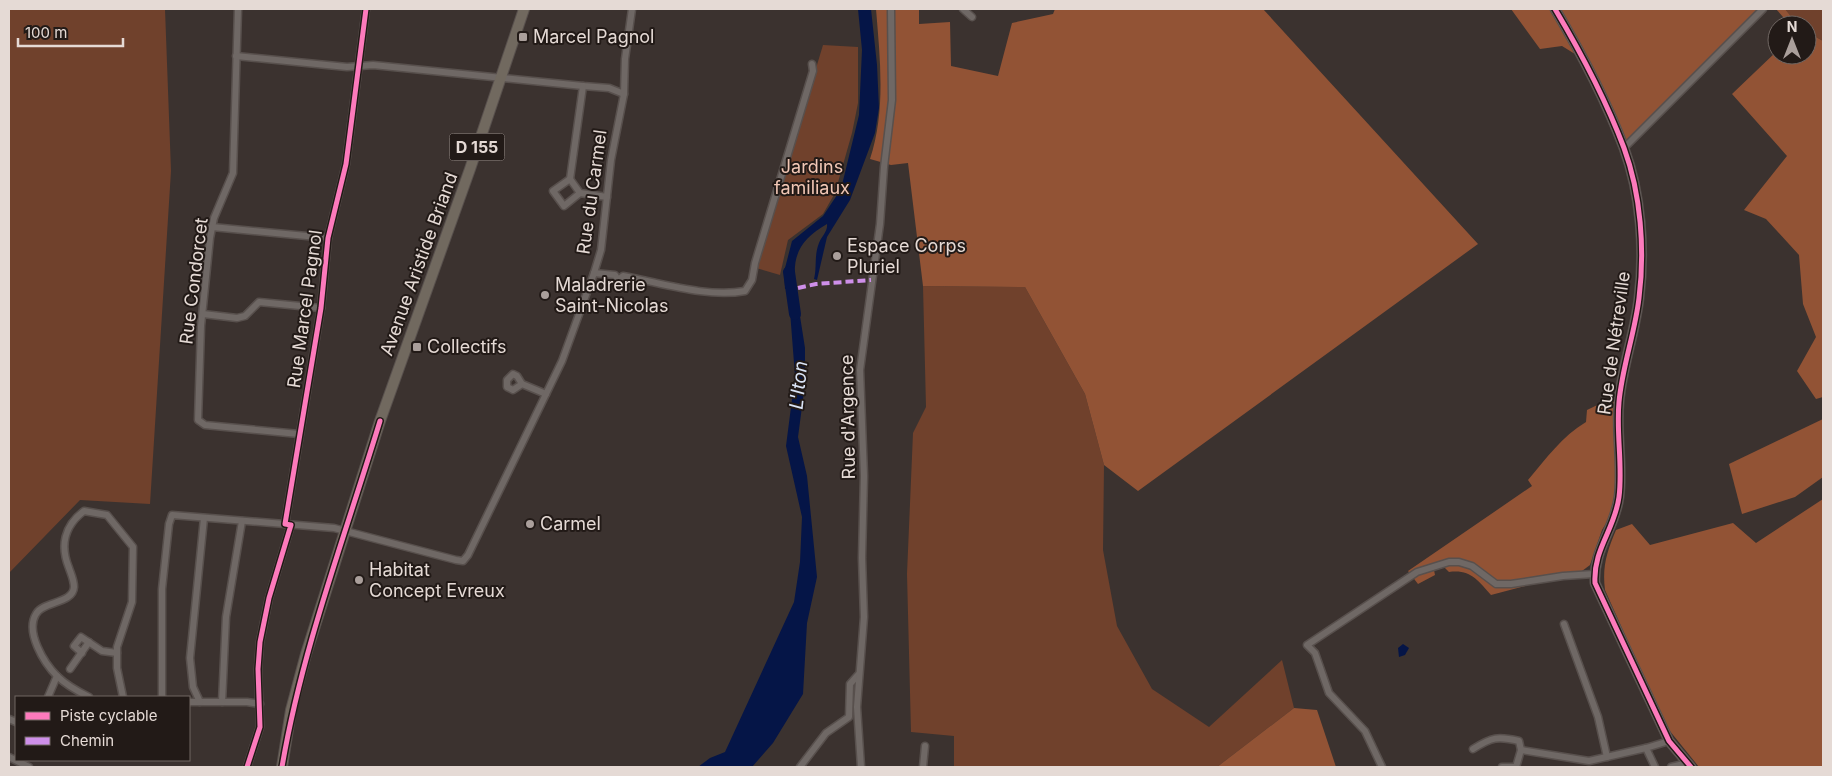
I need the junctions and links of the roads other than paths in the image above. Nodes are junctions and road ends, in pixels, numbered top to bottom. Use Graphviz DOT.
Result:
graph roads {
  1 [pos="238,9"];
  2 [pos="366,9"];
  3 [pos="524,9"];
  4 [pos="632,9"];
  5 [pos="891,9"];
  6 [pos="963,9"];
  7 [pos="1556,9"];
  8 [pos="1763,9"];
  9 [pos="972,17"];
  10 [pos="236,56"];
  11 [pos="812,64"];
  12 [pos="358,68"];
  13 [pos="500,79"];
  14 [pos="583,86"];
  15 [pos="624,94"];
  16 [pos="1624,148"];
  17 [pos="570,179"];
  18 [pos="580,193"];
  19 [pos="607,197"];
  20 [pos="212,227"];
  21 [pos="328,238"];
  22 [pos="594,273"];
  23 [pos="321,308"];
  24 [pos="203,314"];
  25 [pos="522,384"];
  26 [pos="546,394"];
  27 [pos="299,434"];
  28 [pos="204,518"];
  29 [pos="242,521"];
  30 [pos="288,525"];
  31 [pos="346,532"];
  32 [pos="1594,574"];
  33 [pos="1564,624"];
  34 [pos="89,642"];
  35 [pos="82,652"];
  36 [pos="117,653"];
  37 [pos="70,669"];
  38 [pos="858,674"];
  39 [pos="57,676"];
  40 [pos="48,696"];
  41 [pos="87,696"];
  42 [pos="122,696"];
  43 [pos="162,696"];
  44 [pos="190,702"];
  45 [pos="200,702"];
  46 [pos="222,702"];
  47 [pos="260,704"];
  48 [pos="1669,741"];
  49 [pos="925,746"];
  50 [pos="1646,748"];
  51 [pos="1473,749"];
  52 [pos="1521,750"];
  53 [pos="1607,757"];
  54 [pos="17,761"];
  55 [pos="1689,765"];
  56 [pos="29,767"];
  57 [pos="247,767"];
  58 [pos="282,767"];
  59 [pos="800,767"];
  60 [pos="861,767"];
  61 [pos="923,767"];
  62 [pos="1382,767"];
  63 [pos="1502,767"];
  64 [pos="1655,767"];
  65 [pos="1671,767"];
  1 -- 10 [label="street, Rue Condorcet"];
  2 -- 12 [label="street, Rue Marcel Pagnol"];
  3 -- 13 [label="main road, Avenue Aristide Briand / D 155"];
  4 -- 15 [label="street, Rue du Carmel"];
  5 -- 38 [label="street, Rue d'Argence"];
  6 -- 9 [label="street"];
  7 -- 16 [label="street, Rue de Nétreville"];
  8 -- 16 [label="street"];
  10 -- 12 [label="street"];
  10 -- 20 [label="street, Rue Condorcet"];
  11 -- 22 [label="street"];
  12 -- 13 [label="street"];
  12 -- 21 [label="street, Rue Marcel Pagnol"];
  13 -- 14 [label="street"];
  13 -- 31 [label="main road, Avenue Aristide Briand / D 155"];
  14 -- 15 [label="street"];
  14 -- 17 [label="street"];
  15 -- 19 [label="street, Rue du Carmel"];
  16 -- 32 [label="street, Rue de Nétreville"];
  17 -- 18 [label="street"];
  17 -- 18 [label="street"];
  18 -- 19 [label="street"];
  19 -- 22 [label="street, Rue du Carmel"];
  20 -- 21 [label="street"];
  20 -- 24 [label="street, Rue Condorcet"];
  21 -- 23 [label="street, Rue Marcel Pagnol"];
  22 -- 26 [label="street, Rue du Carmel"];
  23 -- 24 [label="street"];
  23 -- 27 [label="street, Rue Marcel Pagnol"];
  24 -- 27 [label="street, Rue Condorcet"];
  25 -- 26 [label="street"];
  26 -- 31 [label="street, Rue du Carmel"];
  27 -- 30 [label="street, Rue Marcel Pagnol"];
  28 -- 29 [label="street"];
  28 -- 43 [label="street"];
  28 -- 45 [label="street"];
  29 -- 30 [label="street"];
  29 -- 46 [label="street"];
  30 -- 31 [label="street"];
  30 -- 47 [label="street, Rue Marcel Pagnol"];
  31 -- 58 [label="main road, D 155"];
  32 -- 48 [label="street"];
  32 -- 62 [label="street"];
  33 -- 53 [label="street"];
  34 -- 35 [label="street"];
  34 -- 35 [label="street"];
  34 -- 36 [label="street"];
  35 -- 37 [label="street"];
  36 -- 39 [label="street"];
  36 -- 42 [label="street"];
  38 -- 59 [label="street"];
  38 -- 60 [label="street, Rue d'Argence"];
  39 -- 40 [label="street"];
  39 -- 41 [label="street"];
  44 -- 45 [label="street"];
  45 -- 46 [label="street"];
  46 -- 47 [label="street"];
  47 -- 57 [label="street, Rue Marcel Pagnol"];
  48 -- 50 [label="street"];
  48 -- 55 [label="street"];
  49 -- 61 [label="street"];
  50 -- 53 [label="street"];
  50 -- 64 [label="street"];
  51 -- 52 [label="street"];
  52 -- 53 [label="street"];
  52 -- 63 [label="street"];
  54 -- 56 [label="street"];
  55 -- 65 [label="street"];
}
